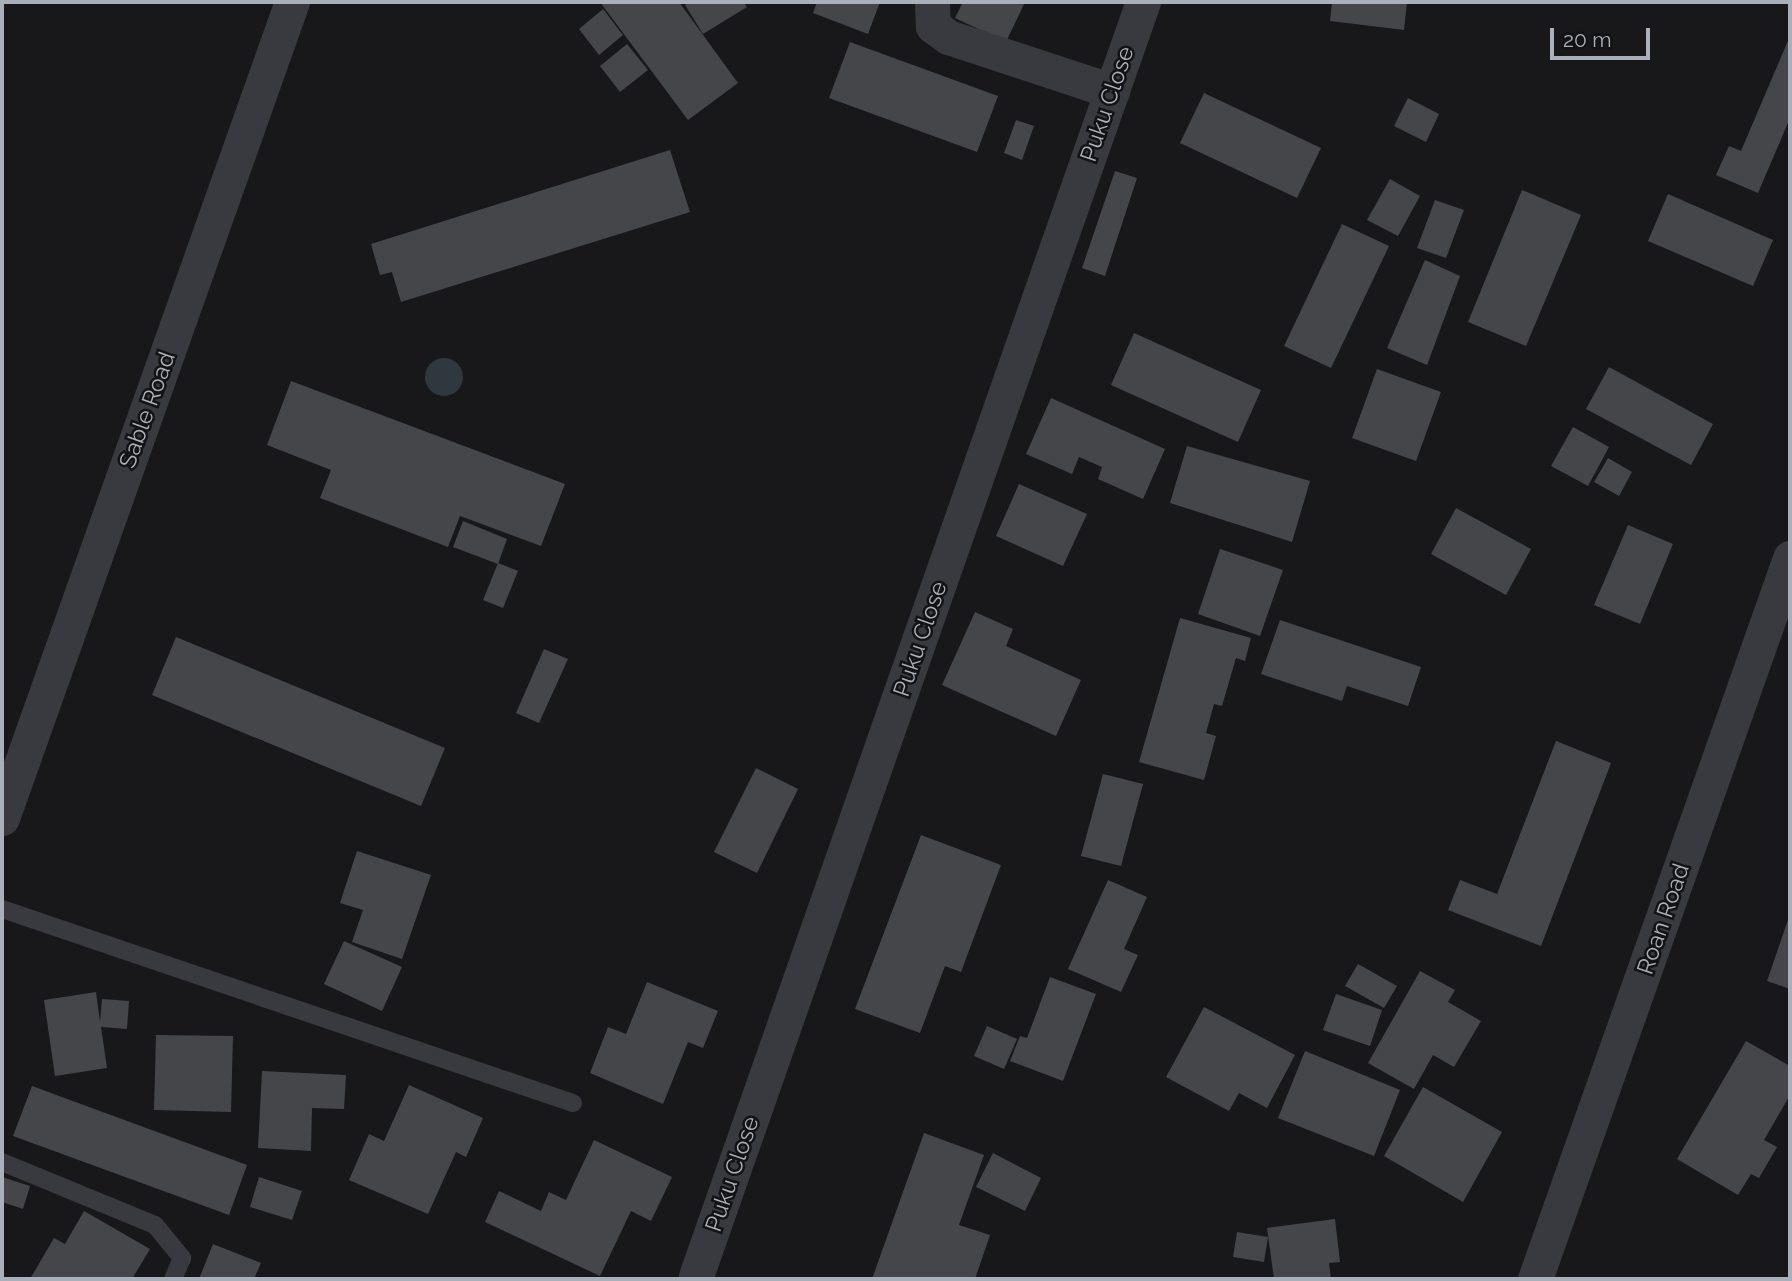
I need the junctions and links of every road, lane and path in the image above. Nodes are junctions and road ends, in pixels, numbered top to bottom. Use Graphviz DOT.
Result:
graph roads {
  1 [pos="292,2"];
  2 [pos="932,2"];
  3 [pos="1143,2"];
  4 [pos="1112,91"];
  5 [pos="1790,558"];
  6 [pos="2,818"];
  7 [pos="2,909"];
  8 [pos="573,1103"];
  9 [pos="2,1162"];
  10 [pos="696,1277"];
  11 [pos="173,1279"];
  12 [pos="1535,1279"];
  1 -- 6 [label="street, Sable Road"];
  2 -- 4 [label="street"];
  3 -- 4 [label="street, Puku Close"];
  4 -- 10 [label="street, Puku Close"];
  5 -- 12 [label="street, Roan Road"];
  7 -- 8 [label="lane"];
  9 -- 11 [label="lane"];
}
